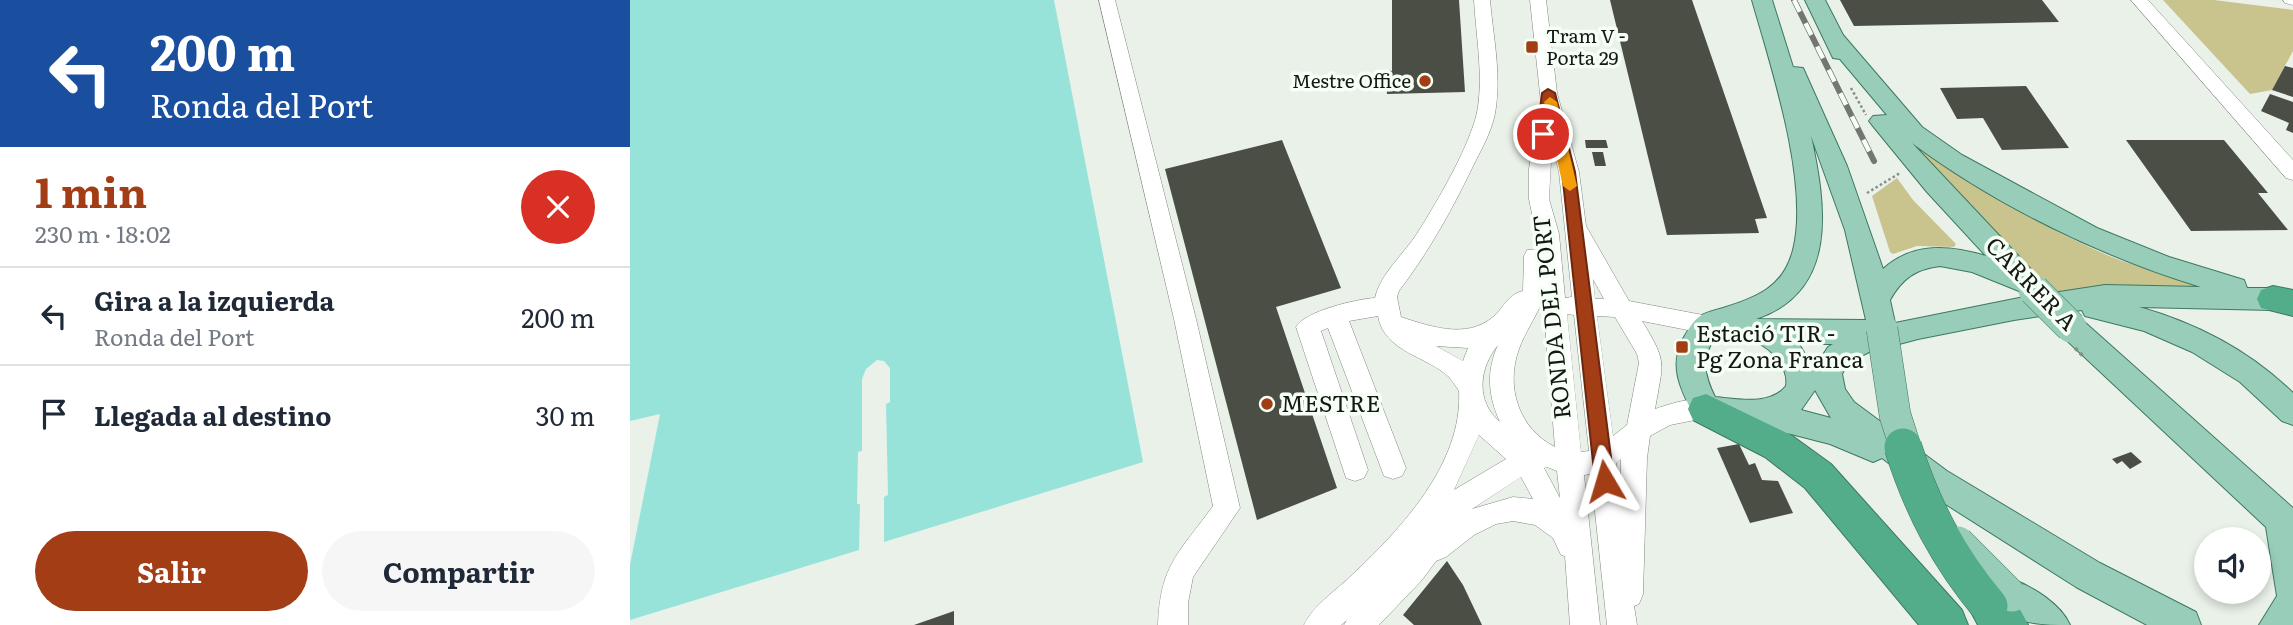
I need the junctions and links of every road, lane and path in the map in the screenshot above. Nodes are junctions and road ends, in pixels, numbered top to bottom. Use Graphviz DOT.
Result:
graph roads {
  1 [pos="1107,0"];
  2 [pos="1482,0"];
  3 [pos="1538,0"];
  4 [pos="1762,0"];
  5 [pos="1815,0"];
  6 [pos="2139,0"];
  7 [pos="1833,37"];
  8 [pos="1548,93"];
  9 [pos="1900,173"];
  10 [pos="2293,173"];
  11 [pos="1867,193"];
  12 [pos="1539,199"];
  13 [pos="1573,214"];
  14 [pos="1593,257"];
  15 [pos="1535,259"];
  16 [pos="2037,297"];
  17 [pos="1877,299"];
  18 [pos="2283,301"];
  19 [pos="1553,306"];
  20 [pos="1583,306"];
  21 [pos="1624,309"];
  22 [pos="1335,314"];
  23 [pos="1527,315"];
  24 [pos="1389,316"];
  25 [pos="1667,317"];
  26 [pos="1708,325"];
  27 [pos="1501,327"];
  28 [pos="1918,328"];
  29 [pos="1764,333"];
  30 [pos="1471,396"];
  31 [pos="1706,409"];
  32 [pos="1754,412"];
  33 [pos="2293,412"];
  34 [pos="1640,430"];
  35 [pos="1903,447"];
  36 [pos="1602,457"];
  37 [pos="1549,461"];
  38 [pos="1393,468"];
  39 [pos="1355,470"];
  40 [pos="1936,481"];
  41 [pos="2287,525"];
  42 [pos="1566,536"];
  43 [pos="1412,571"];
  44 [pos="1581,590"];
  45 [pos="2293,593"];
  46 [pos="2293,600"];
  47 [pos="2003,609"];
  48 [pos="1173,625"];
  49 [pos="1319,625"];
  50 [pos="1359,625"];
  51 [pos="1585,625"];
  52 [pos="1622,625"];
  53 [pos="1628,625"];
  54 [pos="1947,625"];
  55 [pos="2052,625"];
  56 [pos="2183,625"];
  57 [pos="2277,625"];
  1 -- 48 [label="street"];
  2 -- 24 [label="street"];
  3 -- 8 [label="street, RONDA DEL PORT"];
  4 -- 17 [label="main road"];
  4 -- 26 [label="main road"];
  5 -- 7 [label="main road, CARRER A"];
  6 -- 10 [label="street"];
  7 -- 16 [label="main road, CARRER A"];
  7 -- 18 [label="main road"];
  8 -- 12 [label="street, RONDA DEL PORT"];
  8 -- 13 [label="street, RONDA DEL PORT"];
  9 -- 11 [label="path"];
  12 -- 15 [label="street"];
  12 -- 19 [label="street, RONDA DEL PORT"];
  13 -- 14 [label="street"];
  13 -- 20 [label="street, RONDA DEL PORT"];
  14 -- 21 [label="street"];
  14 -- 25 [label="street"];
  15 -- 23 [label="street"];
  15 -- 27 [label="street"];
  16 -- 17 [label="main road"];
  16 -- 18 [label="main road"];
  16 -- 28 [label="main road"];
  16 -- 33 [label="main road"];
  16 -- 41 [label="main road, CARRER A, bridge"];
  17 -- 35 [label="main road, bridge"];
  19 -- 20 [label="street"];
  19 -- 23 [label="street"];
  19 -- 37 [label="street, RONDA DEL PORT"];
  20 -- 21 [label="street"];
  20 -- 36 [label="street, RONDA DEL PORT"];
  21 -- 25 [label="street"];
  21 -- 34 [label="street"];
  22 -- 24 [label="street"];
  22 -- 38 [label="street"];
  22 -- 39 [label="street"];
  23 -- 27 [label="street"];
  23 -- 37 [label="street"];
  24 -- 27 [label="street"];
  24 -- 30 [label="street"];
  25 -- 26 [label="street"];
  26 -- 29 [label="main road"];
  26 -- 31 [label="main road"];
  27 -- 30 [label="street"];
  28 -- 29 [label="main road"];
  28 -- 40 [label="main road"];
  29 -- 32 [label="main road"];
  30 -- 37 [label="street"];
  30 -- 49 [label="street"];
  31 -- 32 [label="main road"];
  31 -- 34 [label="street"];
  31 -- 54 [label="highway"];
  32 -- 40 [label="main road"];
  34 -- 36 [label="street"];
  34 -- 53 [label="street"];
  35 -- 47 [label="highway, bridge"];
  36 -- 37 [label="street"];
  36 -- 52 [label="street, RONDA DEL PORT"];
  37 -- 42 [label="street"];
  37 -- 43 [label="street"];
  37 -- 44 [label="street, RONDA DEL PORT"];
  40 -- 56 [label="main road"];
  41 -- 45 [label="main road"];
  42 -- 43 [label="street"];
  42 -- 44 [label="street"];
  43 -- 50 [label="street"];
  44 -- 51 [label="street, RONDA DEL PORT"];
  46 -- 57 [label="main road"];
  47 -- 55 [label="main road"];
}
